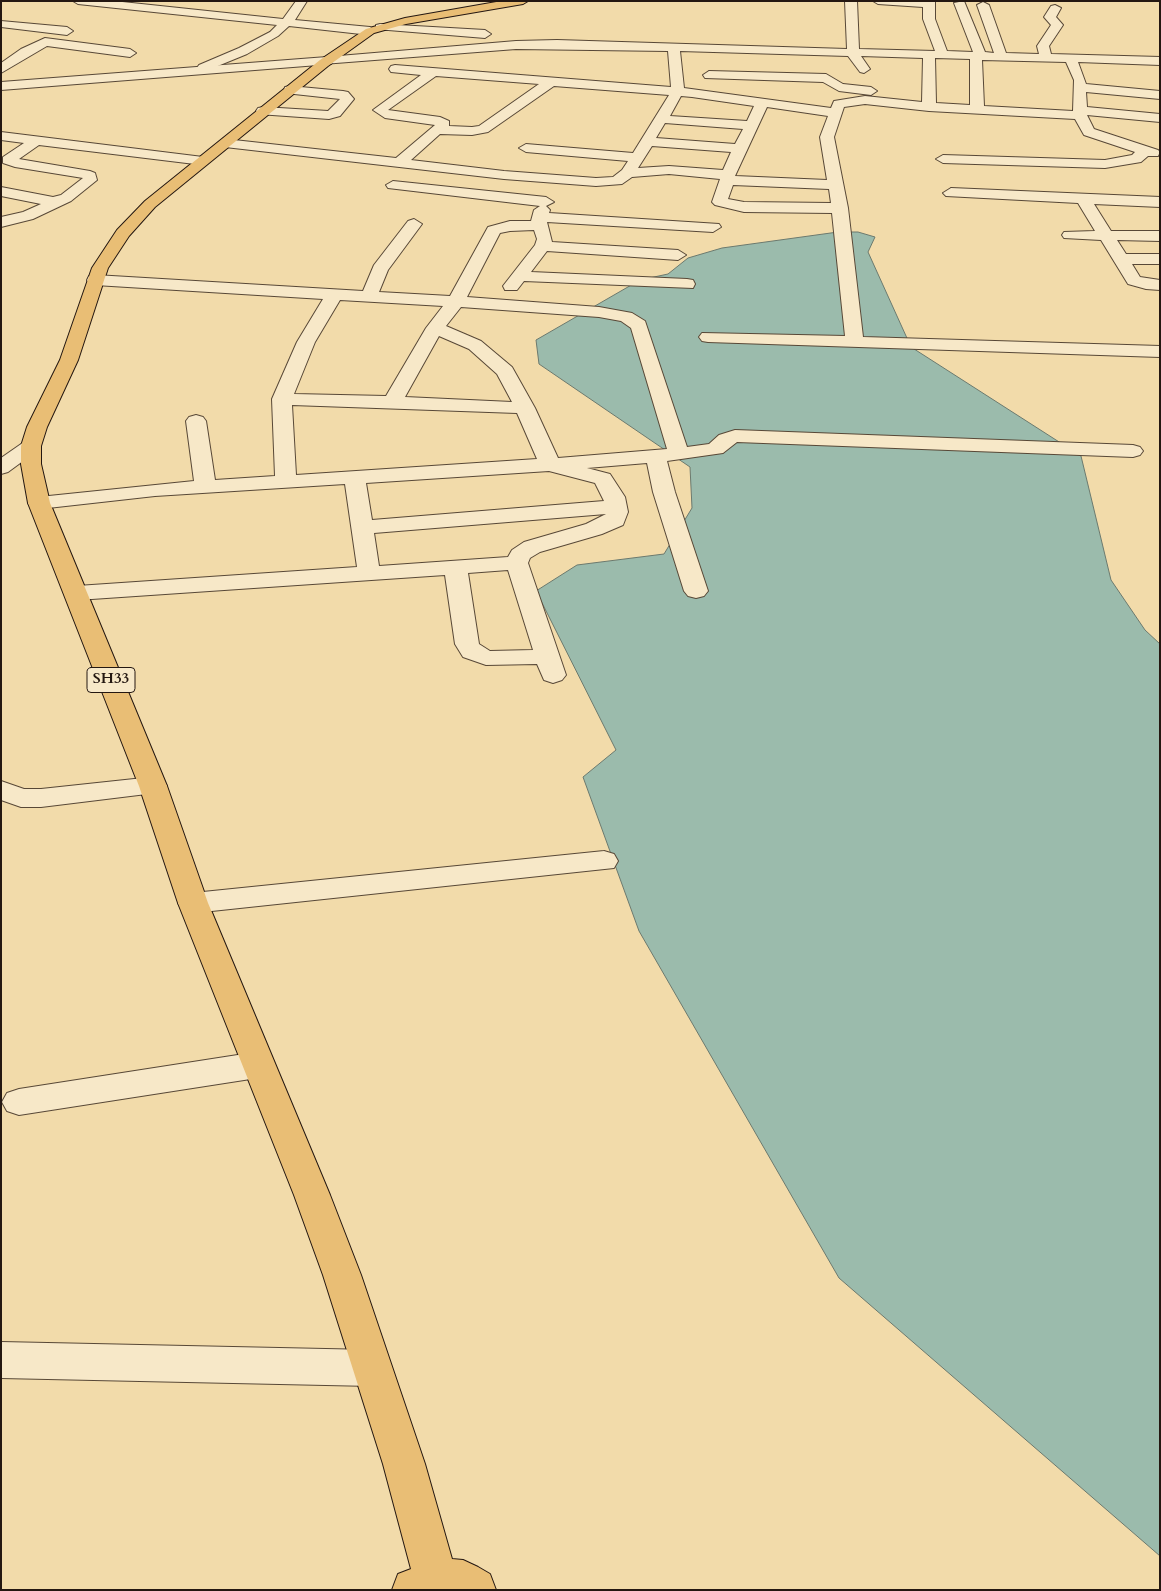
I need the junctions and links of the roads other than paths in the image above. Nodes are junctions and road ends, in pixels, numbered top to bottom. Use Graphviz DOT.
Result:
graph roads {
  1 [pos="78,1"];
  2 [pos="302,1"];
  3 [pos="523,1"];
  4 [pos="851,1"];
  5 [pos="878,1"];
  6 [pos="929,2"];
  7 [pos="960,3"];
  8 [pos="983,6"];
  9 [pos="258,7"];
  10 [pos="1055,8"];
  11 [pos="290,19"];
  12 [pos="1,24"];
  13 [pos="375,29"];
  14 [pos="79,33"];
  15 [pos="526,44"];
  16 [pos="576,45"];
  17 [pos="674,48"];
  18 [pos="721,50"];
  19 [pos="130,53"];
  20 [pos="853,54"];
  21 [pos="935,56"];
  22 [pos="979,57"];
  23 [pos="1002,58"];
  24 [pos="1046,59"];
  25 [pos="1072,60"];
  26 [pos="1160,61"];
  27 [pos="325,62"];
  28 [pos="203,68"];
  29 [pos="1,69"];
  30 [pos="866,70"];
  31 [pos="433,72"];
  32 [pos="709,75"];
  33 [pos="549,83"];
  34 [pos="679,85"];
  35 [pos="1,86"];
  36 [pos="1080,87"];
  37 [pos="290,90"];
  38 [pos="701,94"];
  39 [pos="1160,96"];
  40 [pos="929,100"];
  41 [pos="762,102"];
  42 [pos="977,109"];
  43 [pos="264,111"];
  44 [pos="1080,113"];
  45 [pos="836,114"];
  46 [pos="318,115"];
  47 [pos="1160,118"];
  48 [pos="660,119"];
  49 [pos="751,125"];
  50 [pos="303,126"];
  51 [pos="439,130"];
  52 [pos="472,131"];
  53 [pos="500,134"];
  54 [pos="2,137"];
  55 [pos="288,137"];
  56 [pos="36,141"];
  57 [pos="646,141"];
  58 [pos="225,143"];
  59 [pos="274,148"];
  60 [pos="740,149"];
  61 [pos="1144,152"];
  62 [pos="1160,154"];
  63 [pos="636,158"];
  64 [pos="203,161"];
  65 [pos="400,162"];
  66 [pos="628,173"];
  67 [pos="504,175"];
  68 [pos="726,178"];
  69 [pos="558,180"];
  70 [pos="393,185"];
  71 [pos="835,185"];
  72 [pos="1,191"];
  73 [pos="951,193"];
  74 [pos="1083,199"];
  75 [pos="60,200"];
  76 [pos="1160,202"];
  77 [pos="840,208"];
  78 [pos="956,212"];
  79 [pos="542,215"];
  80 [pos="2,222"];
  81 [pos="414,224"];
  82 [pos="713,228"];
  83 [pos="1070,235"];
  84 [pos="1105,235"];
  85 [pos="1160,236"];
  86 [pos="543,246"];
  87 [pos="678,255"];
  88 [pos="1121,259"];
  89 [pos="1160,259"];
  90 [pos="518,276"];
  91 [pos="95,280"];
  92 [pos="688,284"];
  93 [pos="1160,284"];
  94 [pos="334,294"];
  95 [pos="369,296"];
  96 [pos="456,302"];
  97 [pos="499,305"];
  98 [pos="435,328"];
  99 [pos="708,338"];
  100 [pos="855,342"];
  101 [pos="1160,352"];
  102 [pos="282,399"];
  103 [pos="393,401"];
  104 [pos="525,408"];
  105 [pos="196,422"];
  106 [pos="31,446"];
  107 [pos="1133,451"];
  108 [pos="679,454"];
  109 [pos="656,456"];
  110 [pos="550,464"];
  111 [pos="1,468"];
  112 [pos="355,477"];
  113 [pos="286,482"];
  114 [pos="205,487"];
  115 [pos="39,503"];
  116 [pos="616,507"];
  117 [pos="362,526"];
  118 [pos="517,563"];
  119 [pos="456,569"];
  120 [pos="369,574"];
  121 [pos="696,591"];
  122 [pos="77,593"];
  123 [pos="153,786"];
  124 [pos="1,790"];
  125 [pos="604,861"];
  126 [pos="193,903"];
  127 [pos="257,1065"];
  128 [pos="19,1102"];
  129 [pos="1,1360"];
  130 [pos="372,1368"];
  131 [pos="441,1587"];
  1 -- 11 [label="street"];
  2 -- 11 [label="street"];
  3 -- 13 [label="main road, SH33"];
  4 -- 20 [label="street"];
  5 -- 6 [label="street"];
  6 -- 21 [label="street"];
  7 -- 22 [label="street"];
  8 -- 23 [label="street"];
  9 -- 11 [label="street"];
  10 -- 24 [label="street"];
  11 -- 13 [label="street"];
  11 -- 28 [label="street"];
  12 -- 14 [label="street"];
  13 -- 16 [label="street"];
  13 -- 27 [label="main road, SH33"];
  15 -- 16 [label="street"];
  15 -- 27 [label="street"];
  15 -- 34 [label="street"];
  16 -- 17 [label="street"];
  17 -- 18 [label="street"];
  17 -- 34 [label="street"];
  18 -- 20 [label="street"];
  18 -- 32 [label="street"];
  19 -- 29 [label="street"];
  20 -- 21 [label="street"];
  20 -- 30 [label="street"];
  21 -- 22 [label="street"];
  21 -- 40 [label="street"];
  22 -- 23 [label="street"];
  22 -- 42 [label="street"];
  23 -- 24 [label="street"];
  24 -- 25 [label="street"];
  25 -- 26 [label="street"];
  25 -- 36 [label="street"];
  27 -- 28 [label="street"];
  27 -- 31 [label="street"];
  27 -- 37 [label="main road, SH33"];
  28 -- 35 [label="street"];
  31 -- 33 [label="street"];
  31 -- 51 [label="street"];
  32 -- 38 [label="street"];
  32 -- 40 [label="street"];
  33 -- 34 [label="street"];
  33 -- 52 [label="street"];
  34 -- 38 [label="street"];
  34 -- 48 [label="street"];
  36 -- 39 [label="street"];
  36 -- 44 [label="street"];
  37 -- 43 [label="main road, SH33"];
  37 -- 46 [label="street"];
  38 -- 41 [label="street"];
  40 -- 42 [label="street"];
  40 -- 45 [label="street"];
  41 -- 45 [label="street"];
  41 -- 49 [label="street"];
  42 -- 44 [label="street"];
  43 -- 46 [label="street"];
  43 -- 58 [label="main road, SH33"];
  44 -- 47 [label="street"];
  44 -- 61 [label="street"];
  45 -- 71 [label="street"];
  46 -- 50 [label="street"];
  48 -- 49 [label="street"];
  48 -- 57 [label="street"];
  49 -- 60 [label="street"];
  51 -- 52 [label="street"];
  51 -- 65 [label="street"];
  52 -- 53 [label="street"];
  54 -- 56 [label="street"];
  55 -- 59 [label="street"];
  56 -- 64 [label="street"];
  56 -- 75 [label="street"];
  57 -- 60 [label="street"];
  57 -- 63 [label="street"];
  58 -- 59 [label="street"];
  58 -- 64 [label="main road, SH33"];
  59 -- 65 [label="street"];
  60 -- 68 [label="street"];
  61 -- 62 [label="street"];
  61 -- 73 [label="street"];
  63 -- 66 [label="street"];
  63 -- 67 [label="street"];
  64 -- 91 [label="main road, SH33"];
  65 -- 67 [label="street"];
  66 -- 68 [label="street"];
  66 -- 69 [label="street"];
  67 -- 69 [label="street"];
  68 -- 71 [label="street"];
  68 -- 77 [label="street"];
  69 -- 79 [label="street"];
  70 -- 79 [label="street"];
  71 -- 77 [label="street"];
  72 -- 75 [label="street"];
  73 -- 74 [label="street"];
  73 -- 78 [label="street"];
  74 -- 76 [label="street"];
  74 -- 84 [label="street"];
  75 -- 80 [label="street"];
  77 -- 100 [label="street"];
  79 -- 82 [label="street"];
  79 -- 86 [label="street"];
  79 -- 96 [label="street"];
  81 -- 95 [label="street"];
  83 -- 84 [label="street"];
  84 -- 85 [label="street"];
  84 -- 88 [label="street"];
  86 -- 87 [label="street"];
  86 -- 90 [label="street"];
  88 -- 89 [label="street"];
  88 -- 93 [label="street"];
  90 -- 92 [label="street"];
  90 -- 97 [label="street"];
  91 -- 94 [label="street"];
  91 -- 106 [label="main road, SH33"];
  94 -- 95 [label="street"];
  94 -- 102 [label="street"];
  95 -- 96 [label="street"];
  96 -- 97 [label="street"];
  96 -- 98 [label="street"];
  97 -- 108 [label="street"];
  98 -- 103 [label="street"];
  98 -- 104 [label="street"];
  99 -- 100 [label="street"];
  100 -- 101 [label="street"];
  102 -- 103 [label="street"];
  102 -- 113 [label="street"];
  103 -- 104 [label="street"];
  104 -- 110 [label="street"];
  105 -- 114 [label="street"];
  106 -- 111 [label="street"];
  106 -- 115 [label="main road, SH33"];
  107 -- 108 [label="street"];
  108 -- 109 [label="street"];
  109 -- 110 [label="street"];
  109 -- 121 [label="street"];
  110 -- 112 [label="street"];
  110 -- 116 [label="street"];
  112 -- 113 [label="street"];
  112 -- 117 [label="street"];
  113 -- 114 [label="street"];
  114 -- 115 [label="street"];
  115 -- 122 [label="main road, SH33"];
  116 -- 117 [label="street"];
  116 -- 118 [label="street"];
  117 -- 120 [label="street"];
  118 -- 119 [label="street"];
  118 -- 119 [label="street"];
  119 -- 120 [label="street"];
  120 -- 122 [label="street"];
  122 -- 123 [label="main road, SH33"];
  123 -- 124 [label="street"];
  123 -- 126 [label="main road, SH33"];
  125 -- 126 [label="street"];
  126 -- 127 [label="main road, SH33"];
  127 -- 128 [label="street"];
  127 -- 130 [label="main road, SH33"];
  129 -- 130 [label="street"];
  130 -- 131 [label="main road, SH33"];
}
